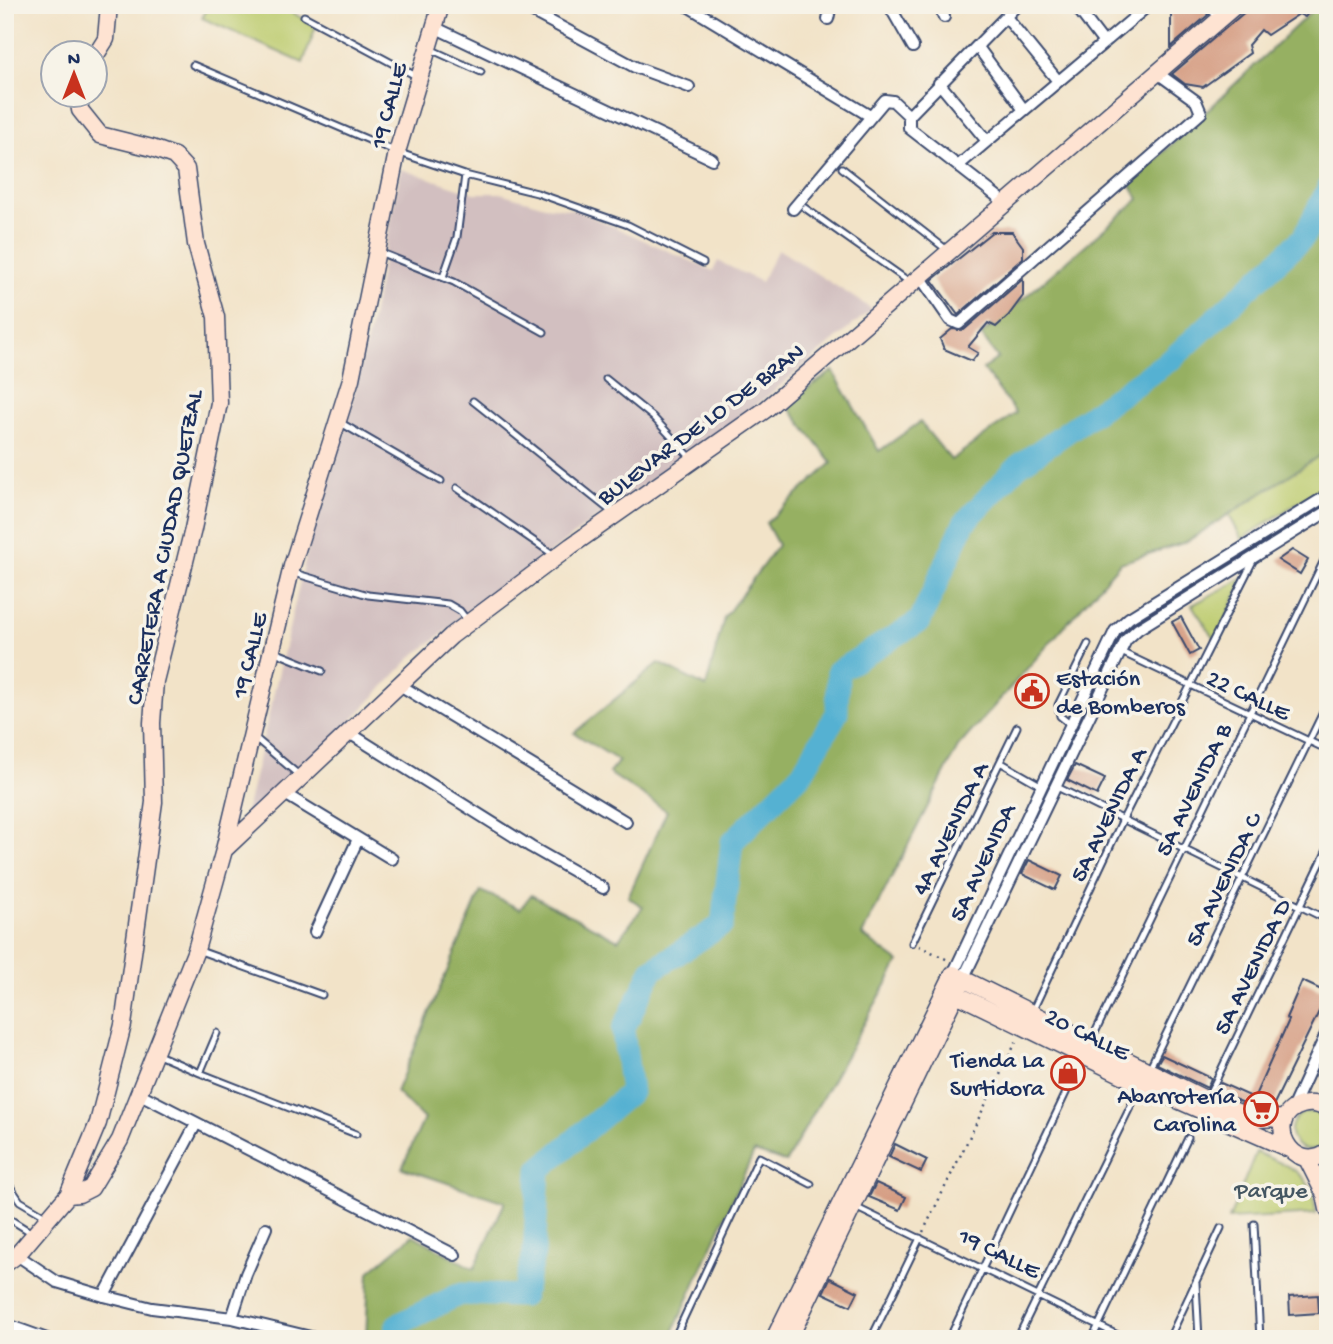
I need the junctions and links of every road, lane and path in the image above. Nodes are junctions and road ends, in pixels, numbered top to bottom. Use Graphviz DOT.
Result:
graph roads {
  1 [pos="109,5"];
  2 [pos="520,5"];
  3 [pos="686,5"];
  4 [pos="831,5"];
  5 [pos="889,5"];
  6 [pos="939,5"];
  7 [pos="1017,5"];
  8 [pos="1075,5"];
  9 [pos="1209,5"];
  10 [pos="1236,5"];
  11 [pos="1143,7"];
  12 [pos="437,8"];
  13 [pos="304,16"];
  14 [pos="944,17"];
  15 [pos="1006,17"];
  16 [pos="1222,18"];
  17 [pos="828,19"];
  18 [pos="434,27"];
  19 [pos="106,38"];
  20 [pos="1104,43"];
  21 [pos="976,46"];
  22 [pos="913,47"];
  23 [pos="427,48"];
  24 [pos="193,65"];
  25 [pos="481,72"];
  26 [pos="1156,72"];
  27 [pos="418,77"];
  28 [pos="1058,81"];
  29 [pos="939,83"];
  30 [pos="689,87"];
  31 [pos="80,108"];
  32 [pos="1024,110"];
  33 [pos="870,116"];
  34 [pos="909,116"];
  35 [pos="986,141"];
  36 [pos="397,152"];
  37 [pos="712,159"];
  38 [pos="959,165"];
  39 [pos="842,168"];
  40 [pos="465,175"];
  41 [pos="1007,204"];
  42 [pos="805,208"];
  43 [pos="793,209"];
  44 [pos="376,250"];
  45 [pos="950,252"];
  46 [pos="703,263"];
  47 [pos="443,277"];
  48 [pos="917,281"];
  49 [pos="544,332"];
  50 [pos="606,379"];
  51 [pos="473,401"];
  52 [pos="338,421"];
  53 [pos="694,461"];
  54 [pos="440,481"];
  55 [pos="457,488"];
  56 [pos="1328,495"];
  57 [pos="1328,511"];
  58 [pos="615,515"];
  59 [pos="1328,552"];
  60 [pos="1256,555"];
  61 [pos="556,557"];
  62 [pos="291,572"];
  63 [pos="468,623"];
  64 [pos="1088,644"];
  65 [pos="272,651"];
  66 [pos="1119,651"];
  67 [pos="322,671"];
  68 [pos="398,684"];
  69 [pos="1191,687"];
  70 [pos="1328,702"];
  71 [pos="1249,713"];
  72 [pos="1071,725"];
  73 [pos="1017,727"];
  74 [pos="351,734"];
  75 [pos="252,735"];
  76 [pos="1309,741"];
  77 [pos="1328,750"];
  78 [pos="1061,760"];
  79 [pos="1000,762"];
  80 [pos="302,778"];
  81 [pos="1042,786"];
  82 [pos="1055,786"];
  83 [pos="285,794"];
  84 [pos="1123,819"];
  85 [pos="626,822"];
  86 [pos="358,839"];
  87 [pos="1328,848"];
  88 [pos="1182,849"];
  89 [pos="224,850"];
  90 [pos="392,859"];
  91 [pos="1242,878"];
  92 [pos="604,888"];
  93 [pos="1300,906"];
  94 [pos="1328,920"];
  95 [pos="315,932"];
  96 [pos="912,943"];
  97 [pos="196,950"];
  98 [pos="955,980"];
  99 [pos="322,995"];
  100 [pos="1027,1021"];
  101 [pos="1328,1030"];
  102 [pos="217,1033"];
  103 [pos="1087,1050"];
  104 [pos="156,1054"];
  105 [pos="200,1073"];
  106 [pos="1144,1078"];
  107 [pos="140,1094"];
  108 [pos="1207,1100"];
  109 [pos="1328,1110"];
  110 [pos="1288,1114"];
  111 [pos="196,1124"];
  112 [pos="356,1134"];
  113 [pos="1188,1138"];
  114 [pos="1289,1149"];
  115 [pos="1328,1152"];
  116 [pos="1307,1159"];
  117 [pos="5,1179"];
  118 [pos="811,1184"];
  119 [pos="1324,1189"];
  120 [pos="68,1195"];
  121 [pos="854,1206"];
  122 [pos="1328,1209"];
  123 [pos="5,1216"];
  124 [pos="50,1219"];
  125 [pos="1254,1224"];
  126 [pos="266,1228"];
  127 [pos="1220,1228"];
  128 [pos="35,1235"];
  129 [pos="920,1238"];
  130 [pos="455,1255"];
  131 [pos="11,1260"];
  132 [pos="983,1269"];
  133 [pos="1196,1282"];
  134 [pos="104,1296"];
  135 [pos="1038,1296"];
  136 [pos="232,1318"];
  137 [pos="5,1324"];
  138 [pos="1098,1325"];
  139 [pos="47,1339"];
  140 [pos="319,1339"];
  141 [pos="674,1339"];
  142 [pos="774,1339"];
  143 [pos="789,1339"];
  144 [pos="871,1339"];
  145 [pos="949,1339"];
  146 [pos="1017,1339"];
  147 [pos="1092,1339"];
  148 [pos="1126,1339"];
  149 [pos="1169,1339"];
  150 [pos="1199,1339"];
  151 [pos="1260,1339"];
  1 -- 19 [label="street"];
  2 -- 30 [label="street"];
  3 -- 33 [label="street"];
  4 -- 17 [label="street"];
  5 -- 22 [label="street"];
  6 -- 14 [label="street"];
  7 -- 15 [label="street"];
  8 -- 20 [label="street"];
  9 -- 16 [label="street"];
  10 -- 16 [label="street, BULEVAR DE LO DE BRAN"];
  11 -- 20 [label="street"];
  12 -- 18 [label="street, 19 CALLE"];
  13 -- 27 [label="lane"];
  15 -- 21 [label="street"];
  15 -- 28 [label="street"];
  16 -- 26 [label="street, BULEVAR DE LO DE BRAN"];
  18 -- 23 [label="street, 19 CALLE"];
  18 -- 37 [label="street"];
  20 -- 28 [label="street"];
  21 -- 29 [label="street"];
  21 -- 32 [label="street"];
  23 -- 25 [label="lane"];
  23 -- 27 [label="street, 19 CALLE"];
  24 -- 36 [label="lane"];
  26 -- 41 [label="street, BULEVAR DE LO DE BRAN"];
  26 -- 48 [label="street"];
  27 -- 36 [label="street, 19 CALLE"];
  28 -- 32 [label="street"];
  29 -- 34 [label="street"];
  29 -- 35 [label="street"];
  31 -- 120 [label="street, CARRETERA A CIUDAD QUETZAL"];
  32 -- 35 [label="street"];
  33 -- 34 [label="street"];
  33 -- 43 [label="street"];
  34 -- 38 [label="street"];
  35 -- 38 [label="street"];
  36 -- 40 [label="lane"];
  36 -- 44 [label="street, 19 CALLE"];
  38 -- 41 [label="street"];
  39 -- 45 [label="lane"];
  40 -- 46 [label="lane"];
  40 -- 47 [label="lane"];
  41 -- 45 [label="street, BULEVAR DE LO DE BRAN"];
  42 -- 48 [label="lane"];
  44 -- 47 [label="lane"];
  44 -- 52 [label="street, 19 CALLE"];
  45 -- 48 [label="street, BULEVAR DE LO DE BRAN"];
  47 -- 49 [label="lane"];
  48 -- 53 [label="street, BULEVAR DE LO DE BRAN"];
  50 -- 53 [label="lane"];
  51 -- 58 [label="lane"];
  52 -- 54 [label="lane"];
  52 -- 62 [label="street, 19 CALLE"];
  53 -- 58 [label="street, BULEVAR DE LO DE BRAN"];
  55 -- 61 [label="lane"];
  56 -- 72 [label="street, 5A AVENIDA"];
  57 -- 60 [label="street, 5A AVENIDA"];
  58 -- 61 [label="street, BULEVAR DE LO DE BRAN"];
  59 -- 71 [label="lane, 5A AVENIDA B"];
  60 -- 66 [label="street, 5A AVENIDA"];
  60 -- 69 [label="lane, 5A AVENIDA A"];
  61 -- 63 [label="street, BULEVAR DE LO DE BRAN"];
  62 -- 63 [label="lane"];
  62 -- 65 [label="street, 19 CALLE"];
  63 -- 68 [label="street, BULEVAR DE LO DE BRAN"];
  64 -- 72 [label="lane"];
  65 -- 67 [label="lane"];
  65 -- 75 [label="street, 19 CALLE"];
  66 -- 69 [label="lane, 22 CALLE"];
  66 -- 78 [label="street, 5A AVENIDA"];
  68 -- 74 [label="street, BULEVAR DE LO DE BRAN"];
  68 -- 85 [label="street"];
  69 -- 71 [label="lane, 22 CALLE"];
  69 -- 84 [label="lane, 5A AVENIDA A"];
  70 -- 76 [label="lane, 5A AVENIDA C"];
  71 -- 76 [label="lane, 22 CALLE"];
  71 -- 88 [label="lane, 5A AVENIDA B"];
  72 -- 78 [label="street, 5A AVENIDA"];
  73 -- 79 [label="lane, 4A AVENIDA A"];
  74 -- 80 [label="street, BULEVAR DE LO DE BRAN"];
  74 -- 92 [label="street"];
  75 -- 80 [label="lane"];
  75 -- 89 [label="street, 19 CALLE"];
  76 -- 77 [label="lane, 22 CALLE"];
  76 -- 91 [label="lane, 5A AVENIDA C"];
  78 -- 81 [label="street, 5A AVENIDA"];
  78 -- 82 [label="street, 5A AVENIDA"];
  79 -- 81 [label="lane"];
  79 -- 96 [label="lane, 4A AVENIDA A"];
  80 -- 83 [label="street, BULEVAR DE LO DE BRAN"];
  81 -- 98 [label="street, 5A AVENIDA"];
  82 -- 84 [label="lane"];
  82 -- 98 [label="street, 5A AVENIDA"];
  83 -- 86 [label="street"];
  83 -- 89 [label="street, BULEVAR DE LO DE BRAN"];
  84 -- 88 [label="lane"];
  84 -- 100 [label="lane, 5A AVENIDA A"];
  86 -- 90 [label="street"];
  86 -- 95 [label="street"];
  87 -- 93 [label="lane, 5A AVENIDA D"];
  88 -- 91 [label="lane"];
  88 -- 103 [label="lane, 5A AVENIDA B"];
  89 -- 97 [label="street, 19 CALLE"];
  91 -- 93 [label="lane"];
  91 -- 106 [label="lane, 5A AVENIDA C"];
  93 -- 94 [label="lane"];
  93 -- 108 [label="lane, 5A AVENIDA D"];
  96 -- 98 [label="path"];
  97 -- 99 [label="lane"];
  97 -- 104 [label="street, 19 CALLE"];
  98 -- 100 [label="street, 20 CALLE"];
  98 -- 121 [label="street, 5A AVENIDA"];
  98 -- 142 [label="street, 5A AVENIDA"];
  100 -- 103 [label="street, 20 CALLE"];
  100 -- 129 [label="path"];
  101 -- 110 [label="street"];
  102 -- 105 [label="lane"];
  103 -- 106 [label="street, 20 CALLE"];
  103 -- 132 [label="lane, 5A AVENIDA B"];
  104 -- 105 [label="lane"];
  104 -- 107 [label="street, 19 CALLE"];
  105 -- 112 [label="lane"];
  106 -- 108 [label="street, 20 CALLE"];
  106 -- 114 [label="street, 20 CALLE"];
  106 -- 135 [label="lane, 5A AVENIDA C"];
  107 -- 111 [label="street"];
  107 -- 120 [label="street, 19 CALLE"];
  108 -- 110 [label="street, 20 CALLE"];
  109 -- 110 [label="street, 20 CALLE"];
  110 -- 114 [label="street"];
  111 -- 130 [label="street"];
  111 -- 134 [label="street"];
  113 -- 138 [label="lane"];
  114 -- 116 [label="street, 20 CALLE"];
  115 -- 116 [label="street"];
  116 -- 119 [label="street"];
  117 -- 124 [label="lane"];
  118 -- 141 [label="lane"];
  119 -- 122 [label="street"];
  120 -- 124 [label="street, 19 CALLE"];
  121 -- 129 [label="lane, 19 CALLE"];
  121 -- 143 [label="street, 5A AVENIDA"];
  123 -- 128 [label="lane"];
  124 -- 128 [label="street, 19 CALLE"];
  125 -- 151 [label="lane"];
  126 -- 136 [label="street"];
  127 -- 133 [label="lane"];
  128 -- 131 [label="street, 19 CALLE"];
  129 -- 132 [label="lane, 19 CALLE"];
  129 -- 144 [label="lane"];
  131 -- 134 [label="street"];
  132 -- 135 [label="lane, 19 CALLE"];
  132 -- 145 [label="lane, 5A AVENIDA B"];
  133 -- 149 [label="lane"];
  133 -- 150 [label="lane"];
  134 -- 136 [label="street"];
  135 -- 138 [label="lane, 19 CALLE"];
  135 -- 146 [label="lane, 5A AVENIDA C"];
  136 -- 140 [label="street"];
  137 -- 139 [label="street"];
  138 -- 147 [label="lane"];
  138 -- 148 [label="lane, 19 CALLE"];
}
